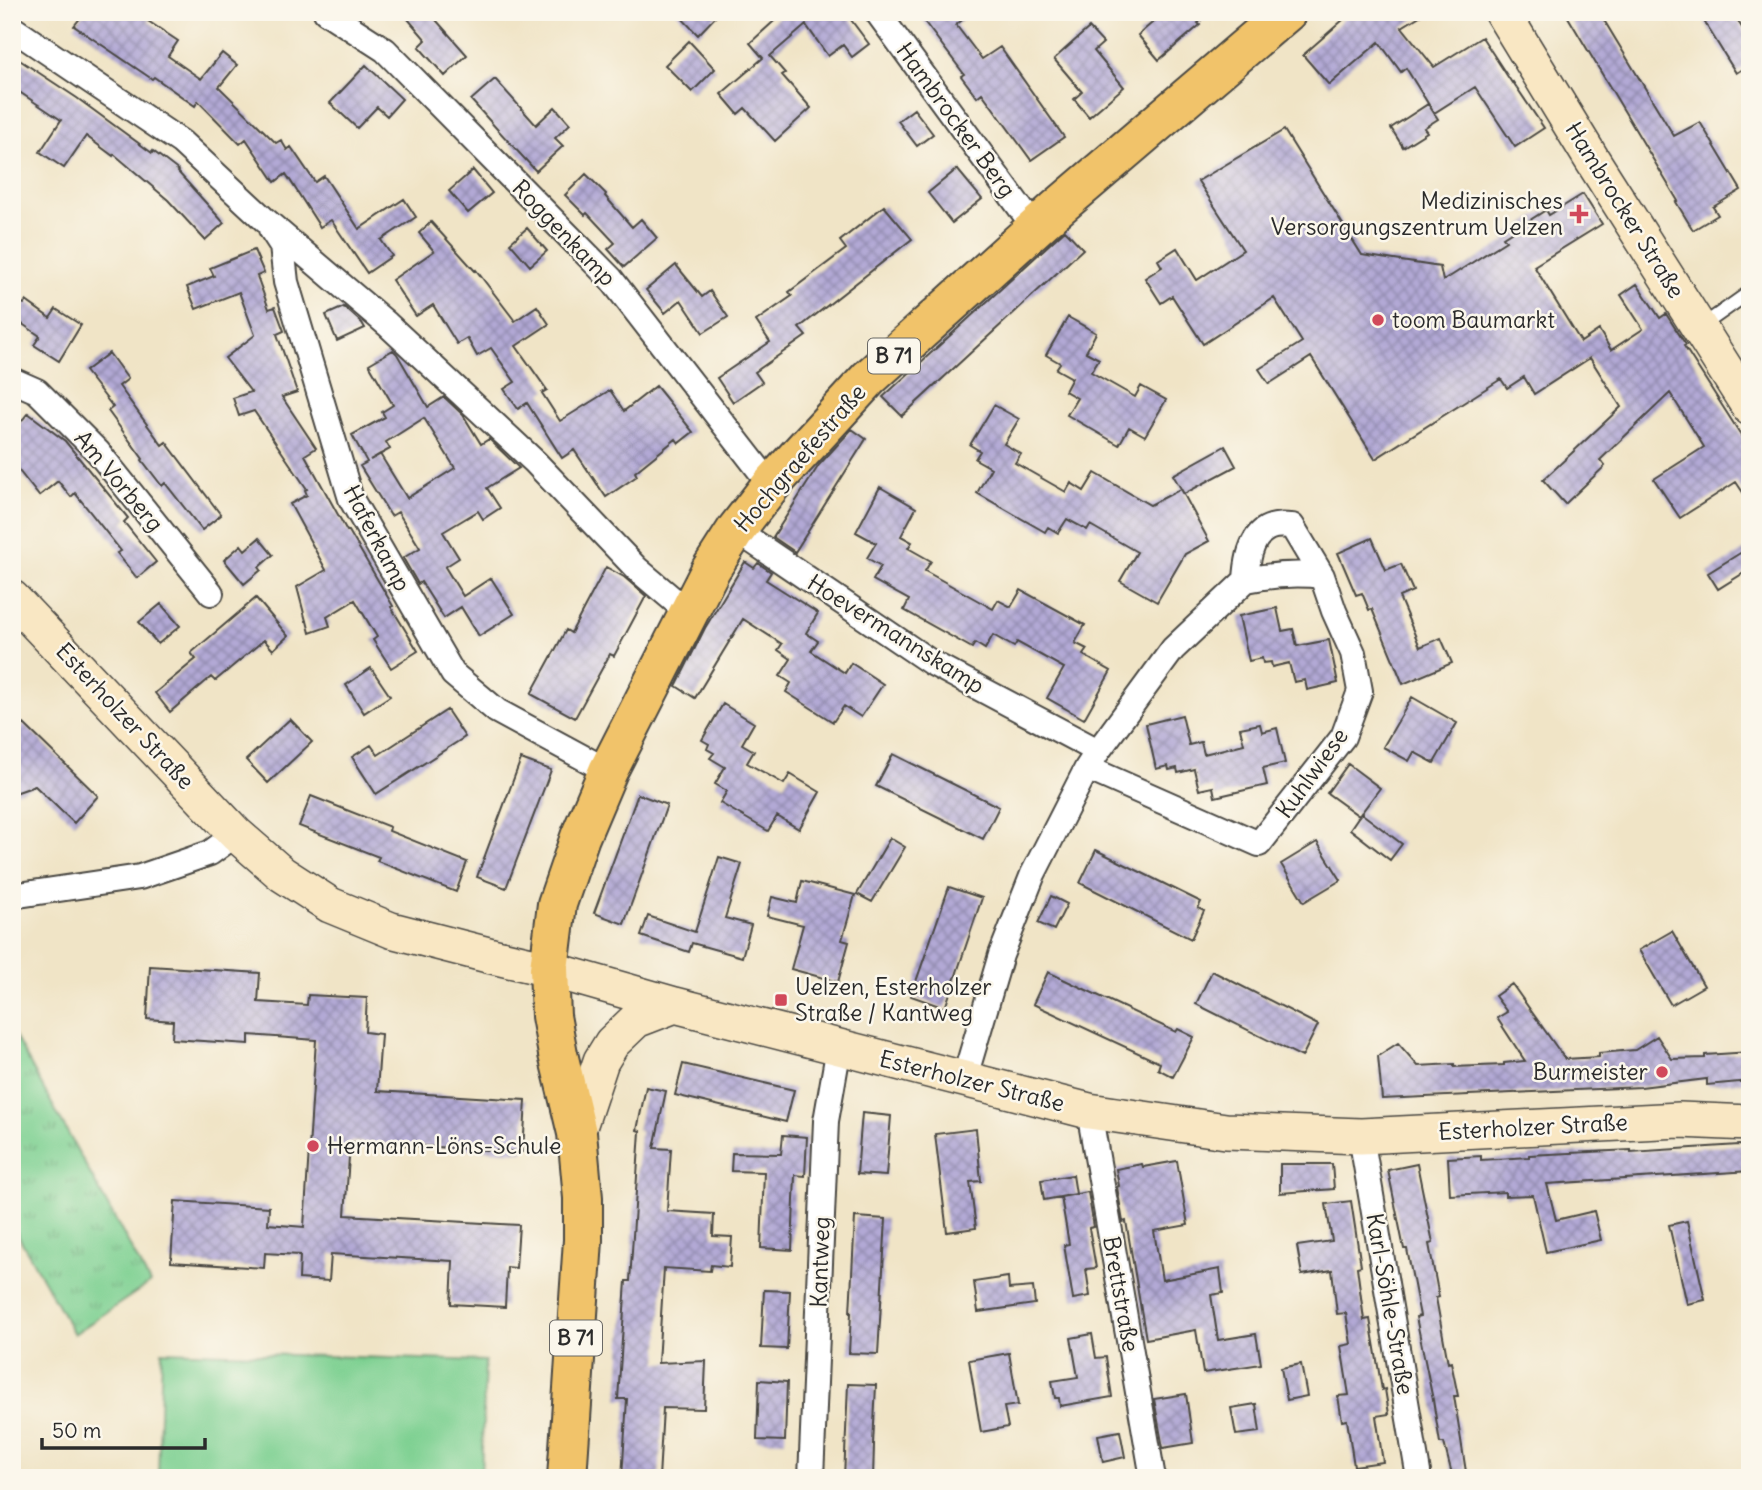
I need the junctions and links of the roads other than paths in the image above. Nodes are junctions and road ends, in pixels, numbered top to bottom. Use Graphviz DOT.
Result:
graph roads {
  1 [pos="326,12"];
  2 [pos="877,12"];
  3 [pos="1287,12"];
  4 [pos="1502,12"];
  5 [pos="12,29"];
  6 [pos="265,220"];
  7 [pos="1035,228"];
  8 [pos="1750,292"];
  9 [pos="1699,328"];
  10 [pos="14,384"];
  11 [pos="1750,408"];
  12 [pos="771,485"];
  13 [pos="736,530"];
  14 [pos="1322,576"];
  15 [pos="1246,580"];
  16 [pos="211,593"];
  17 [pos="12,598"];
  18 [pos="688,613"];
  19 [pos="1092,760"];
  20 [pos="608,771"];
  21 [pos="236,834"];
  22 [pos="12,896"];
  23 [pos="549,969"];
  24 [pos="675,1005"];
  25 [pos="839,1047"];
  26 [pos="964,1080"];
  27 [pos="1089,1111"];
  28 [pos="1750,1123"];
  29 [pos="577,1133"];
  30 [pos="1362,1136"];
  31 [pos="1418,1472"];
  32 [pos="567,1478"];
  33 [pos="811,1478"];
  34 [pos="1153,1478"];
  1 -- 12 [label="street, Roggenkamp"];
  2 -- 7 [label="street, Hambrocker Berg"];
  3 -- 7 [label="main road, Hochgraefestraße / B 71"];
  4 -- 9 [label="street, Hambrocker Straße"];
  5 -- 6 [label="street, Haferkamp"];
  6 -- 18 [label="street, Haferkamp"];
  6 -- 20 [label="street, Haferkamp"];
  7 -- 12 [label="main road, Hochgraefestraße / B 71"];
  8 -- 9 [label="lane"];
  9 -- 11 [label="street, Hambrocker Straße"];
  10 -- 16 [label="street, Am Vorberg"];
  12 -- 13 [label="main road, Hochgraefestraße / B 71"];
  13 -- 18 [label="main road, Hochgraefestraße / B 71"];
  13 -- 19 [label="street, Hoevermannskamp"];
  14 -- 15 [label="street"];
  14 -- 15 [label="street, Kuhlwiese"];
  14 -- 19 [label="street, Kuhlwiese"];
  15 -- 19 [label="street"];
  17 -- 21 [label="street, Esterholzer Straße"];
  18 -- 20 [label="main road, Hochgraefestraße / B 71"];
  19 -- 26 [label="street"];
  20 -- 23 [label="main road, Hochgraefestraße / B 71"];
  21 -- 22 [label="street"];
  21 -- 23 [label="street, Esterholzer Straße"];
  23 -- 24 [label="street, Esterholzer Straße"];
  23 -- 29 [label="main road, B 71"];
  24 -- 25 [label="street, Esterholzer Straße"];
  24 -- 29 [label="street, B 71"];
  25 -- 26 [label="street, Esterholzer Straße"];
  25 -- 33 [label="street, Kantweg"];
  26 -- 27 [label="street, Esterholzer Straße"];
  27 -- 30 [label="street, Esterholzer Straße"];
  27 -- 34 [label="street, Brettstraße"];
  28 -- 30 [label="street, Esterholzer Straße"];
  29 -- 32 [label="main road, B 71"];
  30 -- 31 [label="street, Karl-Söhle-Straße"];
}
